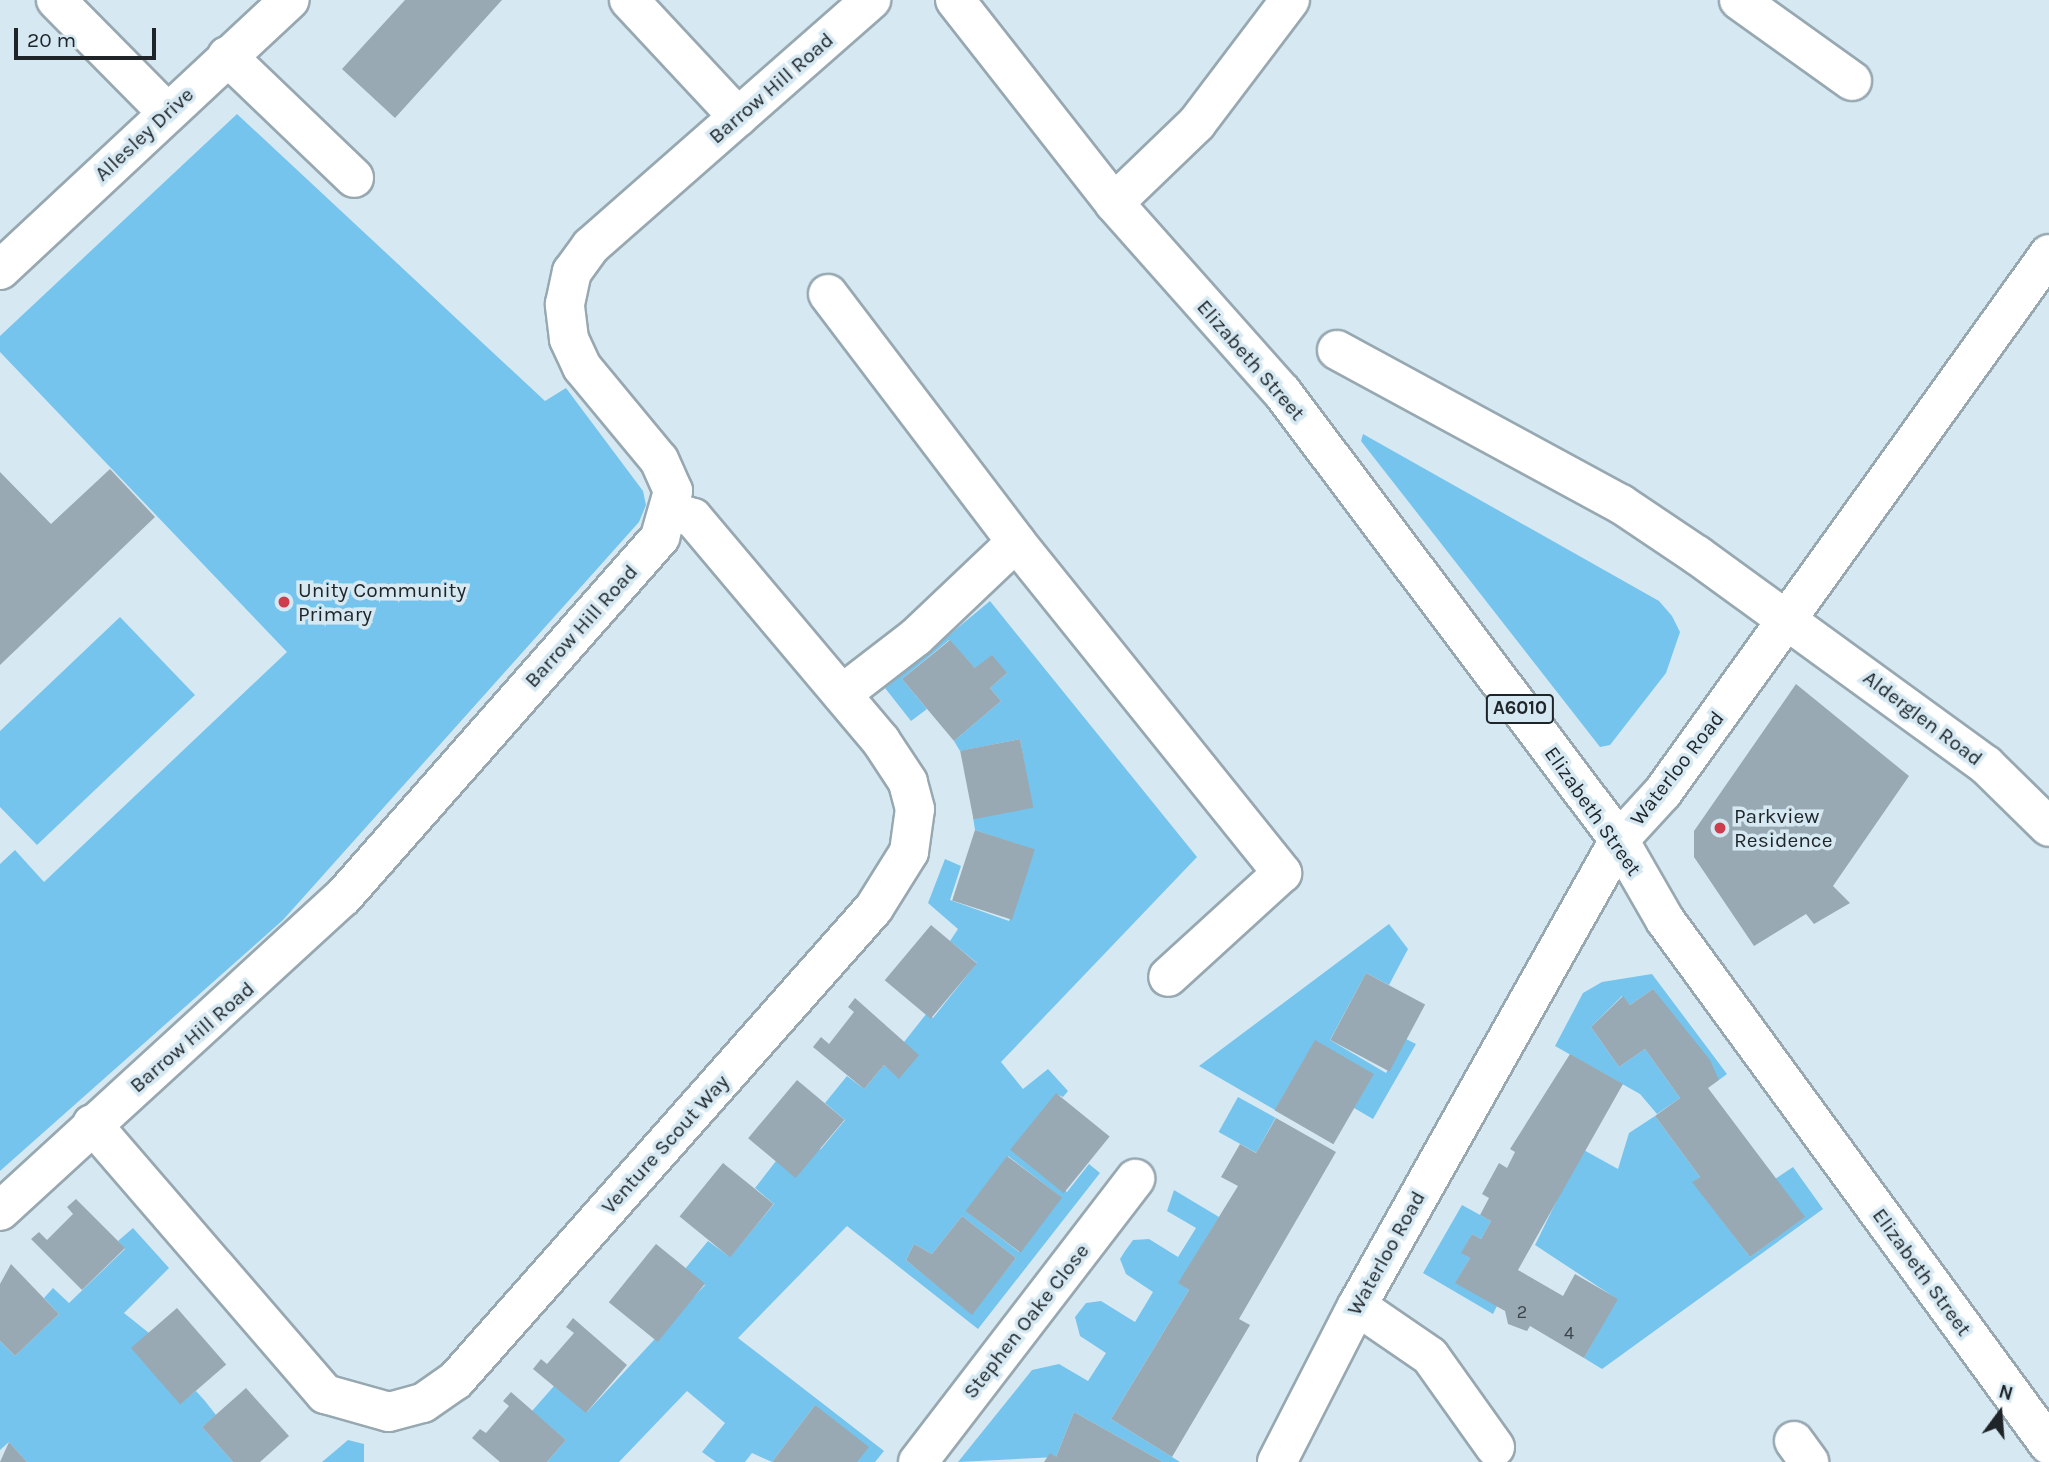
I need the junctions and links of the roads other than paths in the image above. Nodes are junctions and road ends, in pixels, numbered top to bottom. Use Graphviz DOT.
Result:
graph roads {
  1 [pos="56,0"];
  2 [pos="289,0"];
  3 [pos="629,0"];
  4 [pos="871,0"];
  5 [pos="955,0"];
  6 [pos="1290,0"];
  7 [pos="1739,0"];
  8 [pos="227,56"];
  9 [pos="1852,81"];
  10 [pos="167,112"];
  11 [pos="737,117"];
  12 [pos="354,178"];
  13 [pos="1114,203"];
  14 [pos="2049,254"];
  15 [pos="0,270"];
  16 [pos="828,294"];
  17 [pos="1336,350"];
  18 [pos="672,511"];
  19 [pos="1016,542"];
  20 [pos="1789,618"];
  21 [pos="842,694"];
  22 [pos="2049,827"];
  23 [pos="1619,841"];
  24 [pos="1168,977"];
  25 [pos="92,1124"];
  26 [pos="1135,1179"];
  27 [pos="0,1211"];
  28 [pos="1357,1306"];
  29 [pos="2049,1445"];
  30 [pos="1495,1447"];
  31 [pos="918,1462"];
  32 [pos="1278,1462"];
  1 -- 10 [label="main road"];
  2 -- 8 [label="main road, Allesley Drive"];
  3 -- 11 [label="main road"];
  4 -- 11 [label="main road, Barrow Hill Road"];
  5 -- 13 [label="main road, Elizabeth Street / A6010"];
  6 -- 13 [label="main road"];
  7 -- 9 [label="main road"];
  8 -- 10 [label="main road, Allesley Drive"];
  8 -- 12 [label="main road"];
  10 -- 15 [label="main road, Allesley Drive"];
  11 -- 18 [label="main road, Barrow Hill Road"];
  13 -- 23 [label="main road, Elizabeth Street / A6010"];
  14 -- 20 [label="main road, Waterloo Road"];
  16 -- 19 [label="main road"];
  17 -- 20 [label="main road, Alderglen Road"];
  18 -- 21 [label="main road, Venture Scout Way"];
  18 -- 25 [label="main road, Barrow Hill Road"];
  19 -- 21 [label="main road"];
  19 -- 24 [label="main road"];
  20 -- 22 [label="main road, Alderglen Road"];
  20 -- 23 [label="main road, Waterloo Road"];
  21 -- 25 [label="main road, Venture Scout Way"];
  23 -- 28 [label="main road, Waterloo Road"];
  23 -- 29 [label="main road, Elizabeth Street / A6010"];
  25 -- 27 [label="main road, Barrow Hill Road"];
  26 -- 31 [label="main road, Stephen Oake Close"];
  28 -- 30 [label="main road"];
  28 -- 32 [label="main road, Waterloo Road"];
}
